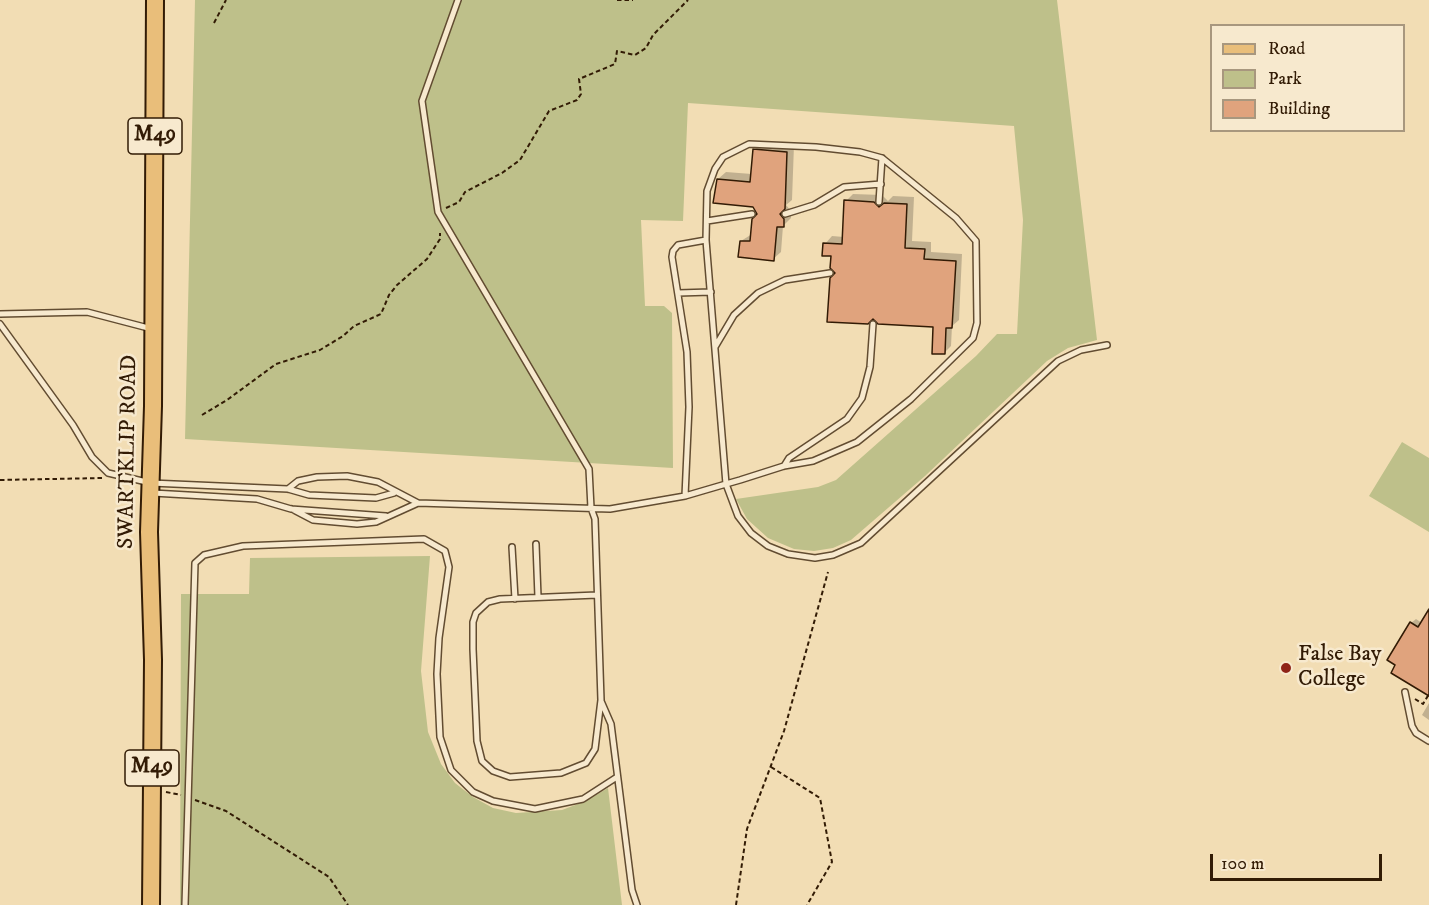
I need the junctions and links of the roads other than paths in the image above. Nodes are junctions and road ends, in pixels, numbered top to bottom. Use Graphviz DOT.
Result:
graph roads {
  1 [pos="155,0"];
  2 [pos="458,0"];
  3 [pos="882,158"];
  4 [pos="881,184"];
  5 [pos="879,202"];
  6 [pos="752,214"];
  7 [pos="785,214"];
  8 [pos="707,221"];
  9 [pos="706,240"];
  10 [pos="830,273"];
  11 [pos="711,292"];
  12 [pos="678,293"];
  13 [pos="0,314"];
  14 [pos="0,324"];
  15 [pos="873,324"];
  16 [pos="153,329"];
  17 [pos="1107,345"];
  18 [pos="714,348"];
  19 [pos="784,466"];
  20 [pos="726,484"];
  21 [pos="151,488"];
  22 [pos="288,489"];
  23 [pos="394,493"];
  24 [pos="685,496"];
  25 [pos="418,504"];
  26 [pos="591,508"];
  27 [pos="291,509"];
  28 [pos="386,516"];
  29 [pos="536,544"];
  30 [pos="512,547"];
  31 [pos="597,595"];
  32 [pos="538,597"];
  33 [pos="515,599"];
  34 [pos="1405,692"];
  35 [pos="601,700"];
  36 [pos="1429,741"];
  37 [pos="617,777"];
  38 [pos="151,905"];
  39 [pos="185,905"];
  40 [pos="637,905"];
  1 -- 16 [label="main road, SWARTKLIP ROAD / M49"];
  2 -- 26 [label="lane"];
  3 -- 4 [label="lane"];
  3 -- 8 [label="lane"];
  3 -- 19 [label="lane"];
  4 -- 5 [label="lane"];
  4 -- 7 [label="lane"];
  6 -- 8 [label="lane"];
  8 -- 9 [label="lane"];
  9 -- 11 [label="lane"];
  9 -- 12 [label="lane"];
  10 -- 18 [label="lane"];
  11 -- 12 [label="lane"];
  11 -- 18 [label="lane"];
  12 -- 24 [label="lane"];
  13 -- 16 [label="lane"];
  14 -- 21 [label="lane"];
  15 -- 19 [label="lane"];
  16 -- 21 [label="main road, SWARTKLIP ROAD / M49"];
  17 -- 20 [label="lane"];
  18 -- 20 [label="lane"];
  19 -- 20 [label="lane"];
  20 -- 24 [label="lane"];
  21 -- 22 [label="lane"];
  21 -- 27 [label="lane"];
  21 -- 38 [label="main road, SWARTKLIP ROAD / M49"];
  22 -- 23 [label="lane"];
  22 -- 23 [label="lane"];
  23 -- 25 [label="lane"];
  24 -- 26 [label="lane"];
  25 -- 26 [label="lane"];
  25 -- 28 [label="lane"];
  26 -- 31 [label="lane"];
  27 -- 28 [label="lane"];
  27 -- 28 [label="lane"];
  29 -- 32 [label="lane"];
  30 -- 33 [label="lane"];
  31 -- 32 [label="lane"];
  31 -- 35 [label="lane"];
  32 -- 33 [label="lane"];
  33 -- 35 [label="lane"];
  34 -- 36 [label="lane"];
  35 -- 37 [label="lane"];
  37 -- 39 [label="lane"];
  37 -- 40 [label="lane"];
}
